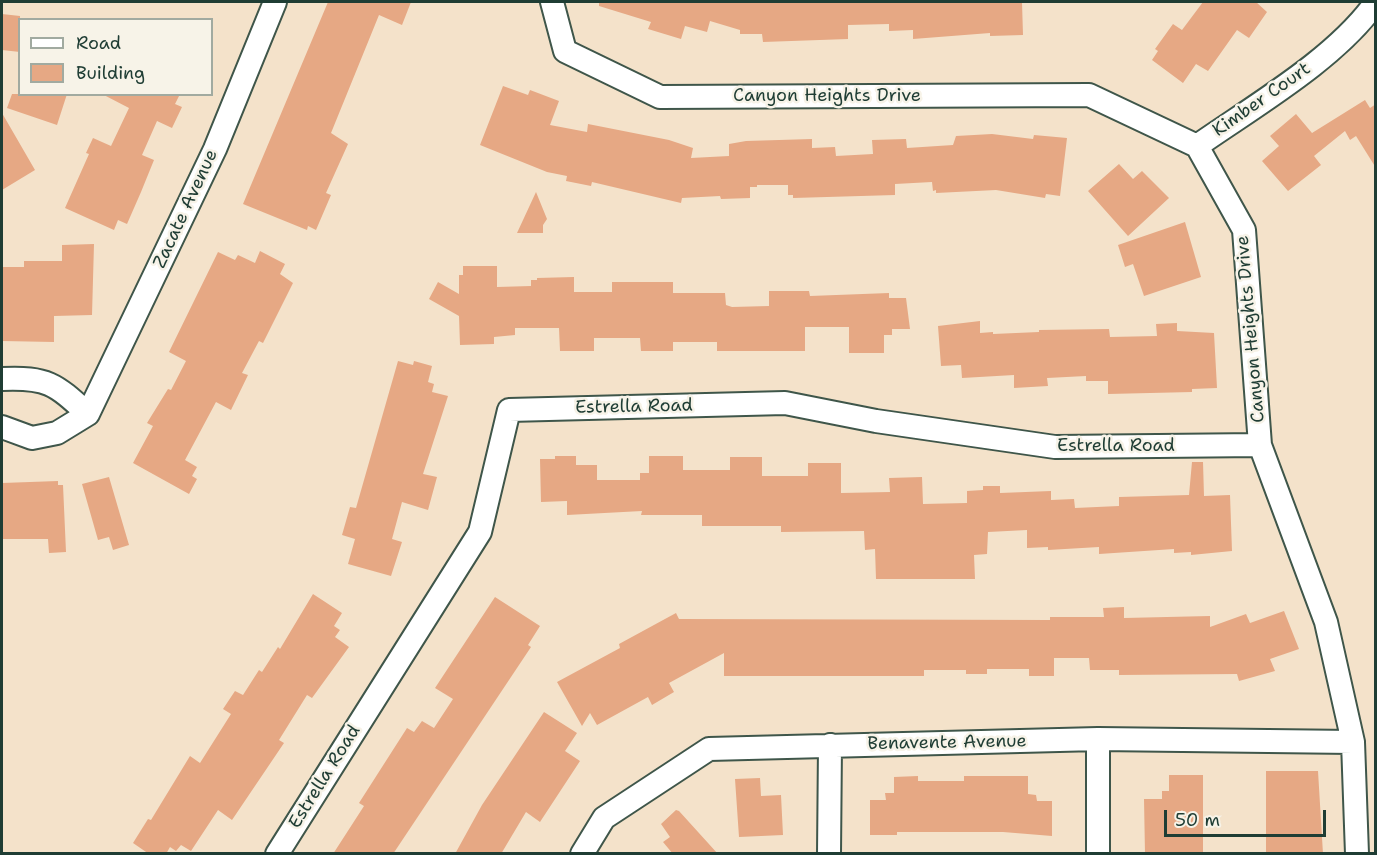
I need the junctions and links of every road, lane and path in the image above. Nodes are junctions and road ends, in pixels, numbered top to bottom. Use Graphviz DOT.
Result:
graph roads {
  1 [pos="275,2"];
  2 [pos="552,2"];
  3 [pos="1376,2"];
  4 [pos="1197,146"];
  5 [pos="2,379"];
  6 [pos="88,414"];
  7 [pos="2,427"];
  8 [pos="1260,445"];
  9 [pos="1098,740"];
  10 [pos="1353,742"];
  11 [pos="830,745"];
  12 [pos="278,854"];
  13 [pos="582,854"];
  14 [pos="829,854"];
  15 [pos="1098,854"];
  16 [pos="1357,854"];
  1 -- 6 [label="street, Zacate Avenue"];
  2 -- 4 [label="street, Canyon Heights Drive"];
  3 -- 4 [label="street, Kimber Court"];
  4 -- 8 [label="street, Canyon Heights Drive"];
  5 -- 6 [label="street"];
  6 -- 7 [label="street"];
  8 -- 10 [label="street, Canyon Heights Drive"];
  8 -- 12 [label="street, Estrella Road"];
  9 -- 10 [label="street, Benavente Avenue"];
  9 -- 11 [label="street, Benavente Avenue"];
  9 -- 15 [label="street"];
  10 -- 16 [label="street, Canyon Heights Drive"];
  11 -- 13 [label="street, Benavente Avenue"];
  11 -- 14 [label="street"];
}
